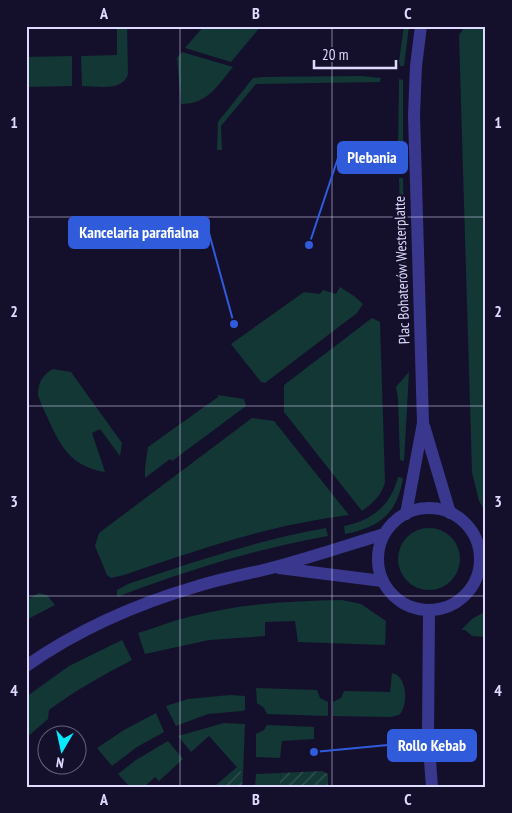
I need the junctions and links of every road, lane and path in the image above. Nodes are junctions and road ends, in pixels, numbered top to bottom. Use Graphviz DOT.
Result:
graph roads {
  1 [pos="421,26"];
  2 [pos="423,423"];
  3 [pos="450,513"];
  4 [pos="406,514"];
  5 [pos="384,534"];
  6 [pos="482,546"];
  7 [pos="274,567"];
  8 [pos="382,581"];
  9 [pos="486,587"];
  10 [pos="471,589"];
  11 [pos="429,610"];
  12 [pos="26,666"];
  13 [pos="432,787"];
  1 -- 2 [label="street, Plac Bohaterów Westerplatte"];
  2 -- 3 [label="street, Plac Bohaterów Westerplatte"];
  2 -- 4 [label="street, Plac Bohaterów Westerplatte"];
  3 -- 4 [label="street"];
  3 -- 6 [label="street"];
  4 -- 5 [label="street"];
  5 -- 7 [label="street"];
  5 -- 8 [label="street"];
  6 -- 10 [label="street"];
  7 -- 8 [label="street"];
  7 -- 12 [label="street"];
  8 -- 11 [label="street"];
  9 -- 10 [label="street"];
  10 -- 11 [label="street"];
  11 -- 13 [label="street"];
}
